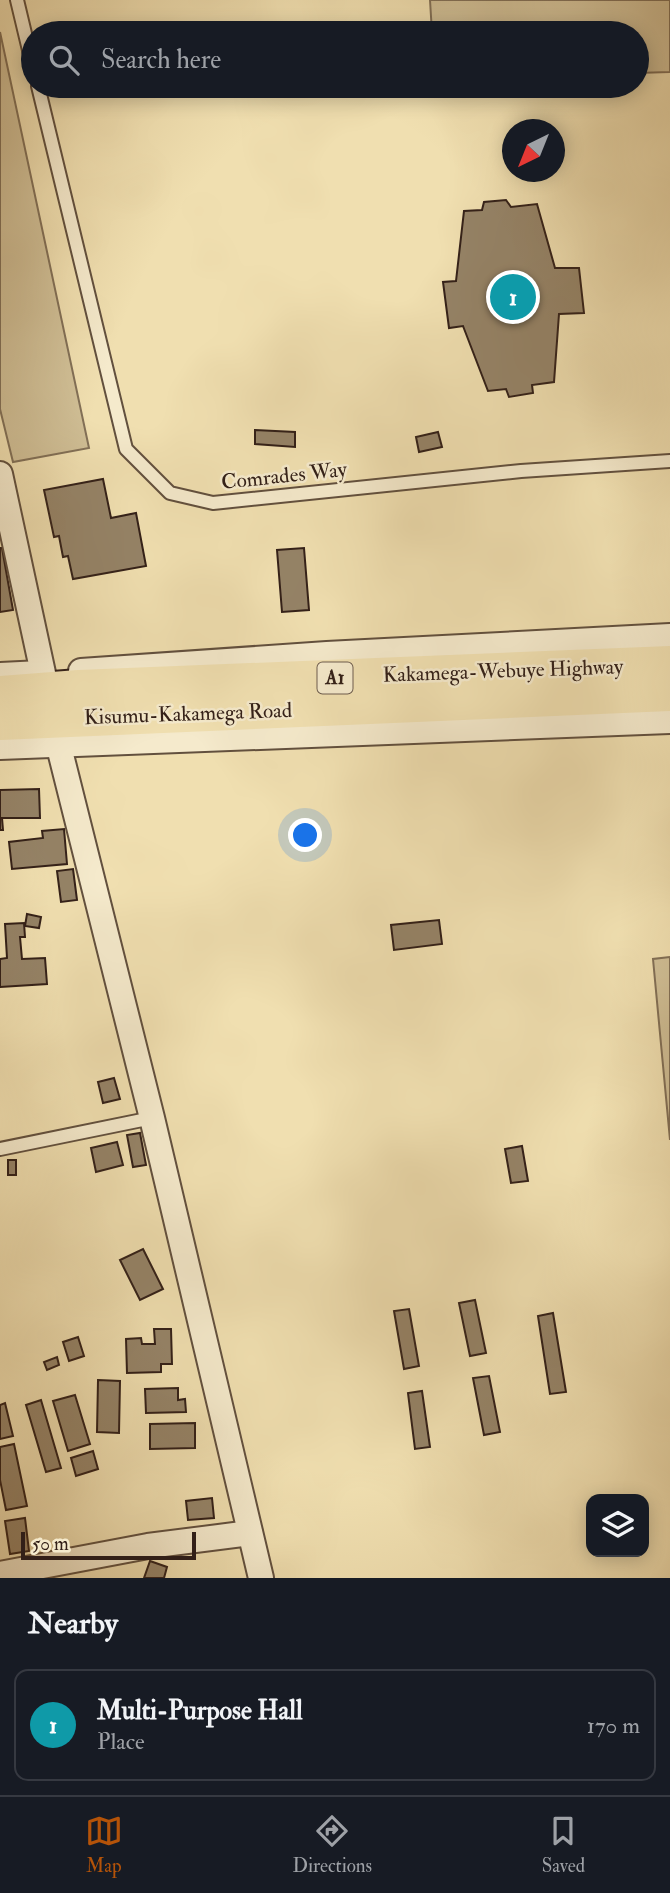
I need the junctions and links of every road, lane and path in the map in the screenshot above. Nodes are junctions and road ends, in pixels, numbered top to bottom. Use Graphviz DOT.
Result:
graph roads {
  1 [pos="17,0"];
  2 [pos="22,21"];
  3 [pos="41,98"];
  4 [pos="670,461"];
  5 [pos="0,474"];
  6 [pos="670,636"];
  7 [pos="670,664"];
  8 [pos="43,673"];
  9 [pos="0,676"];
  10 [pos="670,692"];
  11 [pos="0,695"];
  12 [pos="0,721"];
  13 [pos="670,721"];
  14 [pos="58,743"];
  15 [pos="0,747"];
  16 [pos="152,1118"];
  17 [pos="0,1149"];
  18 [pos="250,1533"];
  19 [pos="0,1574"];
  20 [pos="261,1578"];
  1 -- 2 [label="lane"];
  3 -- 4 [label="lane, Comrades Way"];
  5 -- 8 [label="street"];
  6 -- 8 [label="street"];
  7 -- 11 [label="highway, Kakamega-Webuye Highway / A1"];
  8 -- 9 [label="street"];
  10 -- 12 [label="highway, Kisumu-Kakamega Road / A1"];
  13 -- 14 [label="street"];
  14 -- 15 [label="street"];
  14 -- 16 [label="street"];
  16 -- 17 [label="lane"];
  16 -- 18 [label="street"];
  18 -- 19 [label="street"];
  18 -- 20 [label="street"];
}
